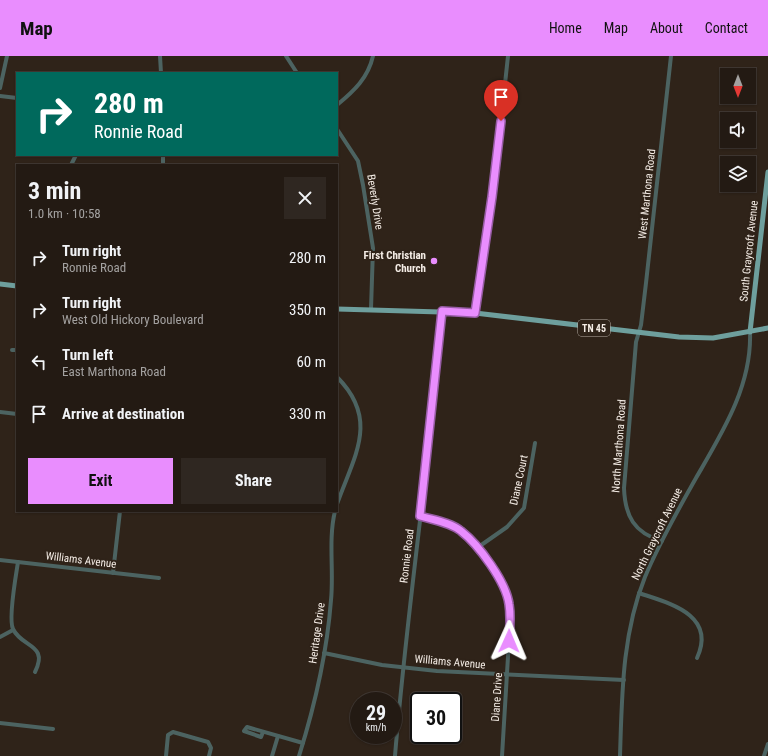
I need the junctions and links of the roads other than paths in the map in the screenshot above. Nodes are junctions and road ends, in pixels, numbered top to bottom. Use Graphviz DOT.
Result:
graph roads {
  1 [pos="7,56"];
  2 [pos="160,56"];
  3 [pos="286,56"];
  4 [pos="374,56"];
  5 [pos="508,56"];
  6 [pos="671,56"];
  7 [pos="161,72"];
  8 [pos="297,72"];
  9 [pos="0,88"];
  10 [pos="0,96"];
  11 [pos="16,98"];
  12 [pos="338,103"];
  13 [pos="338,131"];
  14 [pos="768,172"];
  15 [pos="0,284"];
  16 [pos="16,286"];
  17 [pos="338,309"];
  18 [pos="371,309"];
  19 [pos="442,311"];
  20 [pos="475,313"];
  21 [pos="768,328"];
  22 [pos="750,332"];
  23 [pos="638,334"];
  24 [pos="12,350"];
  25 [pos="16,350"];
  26 [pos="338,378"];
  27 [pos="0,412"];
  28 [pos="16,414"];
  29 [pos="535,443"];
  30 [pos="338,501"];
  31 [pos="120,512"];
  32 [pos="335,512"];
  33 [pos="420,516"];
  34 [pos="662,541"];
  35 [pos="477,548"];
  36 [pos="0,560"];
  37 [pos="18,562"];
  38 [pos="113,573"];
  39 [pos="159,578"];
  40 [pos="639,593"];
  41 [pos="13,630"];
  42 [pos="0,637"];
  43 [pos="324,653"];
  44 [pos="697,658"];
  45 [pos="402,667"];
  46 [pos="35,672"];
  47 [pos="507,676"];
  48 [pos="624,680"];
  49 [pos="0,723"];
  50 [pos="53,729"];
  51 [pos="263,732"];
  52 [pos="278,736"];
  53 [pos="303,743"];
  54 [pos="768,744"];
  55 [pos="166,756"];
  56 [pos="209,756"];
  57 [pos="272,756"];
  58 [pos="299,756"];
  59 [pos="395,756"];
  60 [pos="502,756"];
  61 [pos="620,756"];
  62 [pos="764,756"];
  1 -- 9 [label="street"];
  2 -- 7 [label="street"];
  3 -- 8 [label="street"];
  4 -- 12 [label="street"];
  5 -- 20 [label="street"];
  6 -- 23 [label="street, West Marthona Road"];
  10 -- 11 [label="street"];
  13 -- 18 [label="street, Beverly Drive"];
  14 -- 22 [label="main road, South Graycroft Avenue"];
  15 -- 16 [label="main road"];
  17 -- 18 [label="main road, TN 45"];
  18 -- 19 [label="main road, TN 45"];
  19 -- 20 [label="main road, TN 45"];
  19 -- 33 [label="street, Ronnie Road"];
  20 -- 23 [label="main road, TN 45"];
  21 -- 22 [label="main road, TN 45"];
  22 -- 23 [label="main road, TN 45"];
  22 -- 34 [label="street, North Graycroft Avenue"];
  23 -- 34 [label="street, North Marthona Road"];
  24 -- 25 [label="street"];
  26 -- 30 [label="street"];
  27 -- 28 [label="street"];
  29 -- 35 [label="street, Diane Court"];
  31 -- 38 [label="street"];
  32 -- 43 [label="street, Heritage Drive"];
  33 -- 35 [label="street, Diane Drive"];
  33 -- 45 [label="street, Ronnie Road"];
  34 -- 40 [label="street, North Graycroft Avenue"];
  35 -- 47 [label="street, Diane Drive"];
  36 -- 37 [label="street, Williams Avenue"];
  37 -- 38 [label="street, Williams Avenue"];
  37 -- 41 [label="street"];
  38 -- 39 [label="street, Williams Avenue"];
  40 -- 44 [label="street"];
  40 -- 48 [label="street, North Graycroft Avenue"];
  41 -- 42 [label="street"];
  41 -- 46 [label="street"];
  43 -- 45 [label="street, Williams Avenue"];
  43 -- 53 [label="street, Heritage Drive"];
  45 -- 47 [label="street, Williams Avenue"];
  45 -- 59 [label="street, Ronnie Road"];
  47 -- 48 [label="street, Williams Avenue"];
  47 -- 60 [label="street, Diane Drive"];
  48 -- 61 [label="street, North Graycroft Avenue"];
  49 -- 50 [label="street"];
  51 -- 52 [label="street"];
  52 -- 53 [label="street"];
  52 -- 57 [label="street"];
  53 -- 58 [label="street, Heritage Drive"];
  54 -- 62 [label="street"];
  55 -- 56 [label="street"];
}
